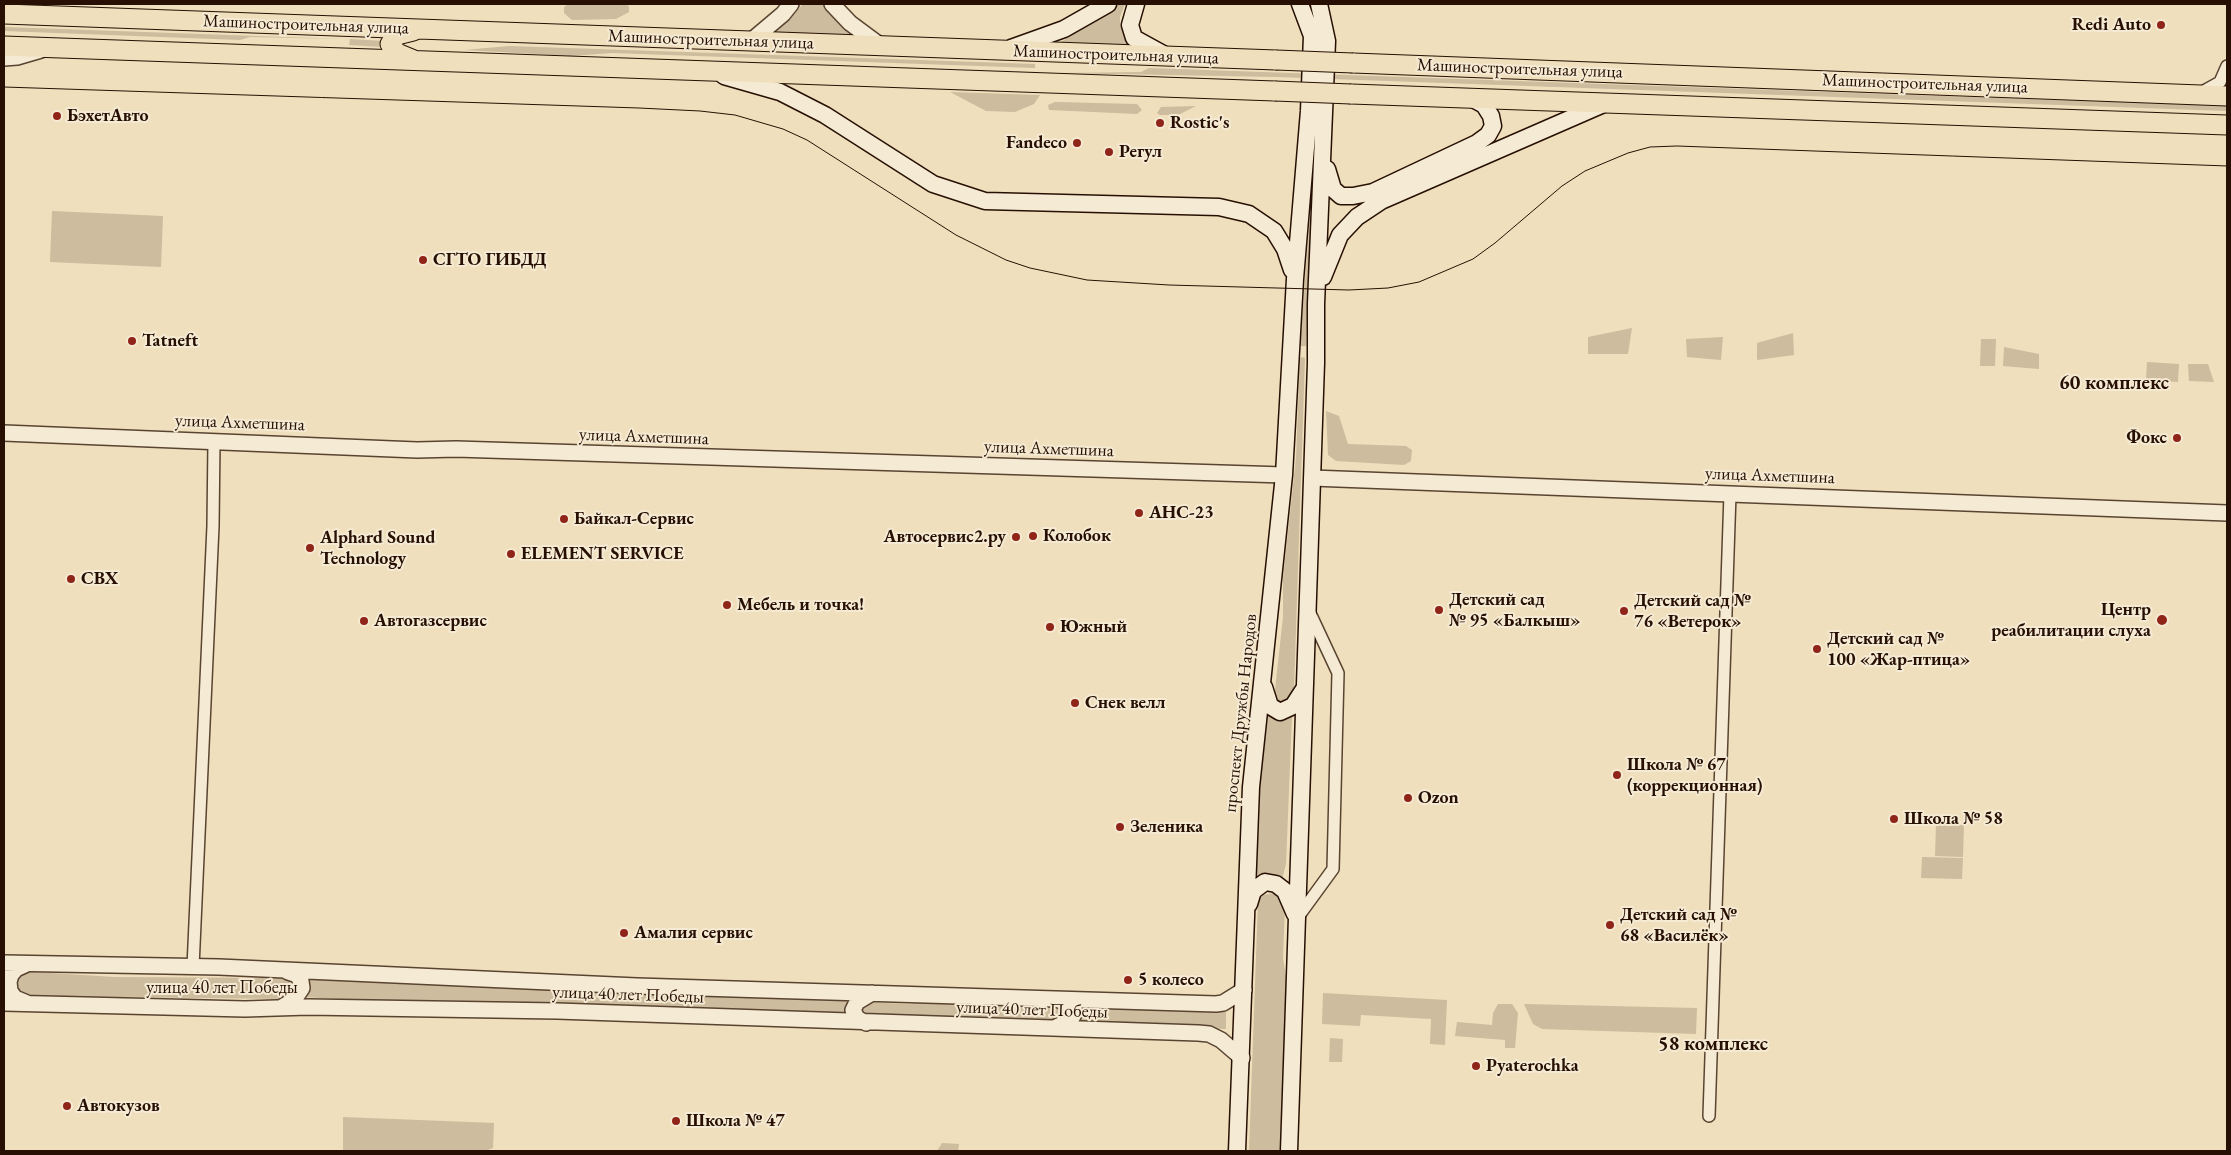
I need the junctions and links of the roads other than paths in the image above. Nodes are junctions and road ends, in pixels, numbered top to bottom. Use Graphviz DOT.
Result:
graph roads {
  1 [pos="791,4"];
  2 [pos="832,4"];
  3 [pos="1108,4"];
  4 [pos="1136,4"];
  5 [pos="1300,4"];
  6 [pos="1318,4"];
  7 [pos="4,14"];
  8 [pos="322,26"];
  9 [pos="419,29"];
  10 [pos="751,41"];
  11 [pos="4,46"];
  12 [pos="881,46"];
  13 [pos="48,48"];
  14 [pos="1001,50"];
  15 [pos="1056,52"];
  16 [pos="1167,56"];
  17 [pos="4,58"];
  18 [pos="323,58"];
  19 [pos="418,61"];
  20 [pos="2227,66"];
  21 [pos="710,71"];
  22 [pos="1054,84"];
  23 [pos="2196,94"];
  24 [pos="2227,96"];
  25 [pos="1471,98"];
  26 [pos="1606,103"];
  27 [pos="2227,125"];
  28 [pos="1323,156"];
  29 [pos="1295,279"];
  30 [pos="1316,304"];
  31 [pos="1290,361"];
  32 [pos="1316,363"];
  33 [pos="4,433"];
  34 [pos="214,441"];
  35 [pos="1284,475"];
  36 [pos="1312,478"];
  37 [pos="1730,494"];
  38 [pos="2227,513"];
  39 [pos="1308,606"];
  40 [pos="1263,685"];
  41 [pos="1305,687"];
  42 [pos="1247,910"];
  43 [pos="1297,918"];
  44 [pos="4,963"];
  45 [pos="27,964"];
  46 [pos="194,967"];
  47 [pos="281,972"];
  48 [pos="1244,990"];
  49 [pos="872,993"];
  50 [pos="1053,998"];
  51 [pos="4,1003"];
  52 [pos="28,1004"];
  53 [pos="282,1007"];
  54 [pos="866,1023"];
  55 [pos="1050,1029"];
  56 [pos="1242,1058"];
  57 [pos="1709,1116"];
  58 [pos="1235,1147"];
  59 [pos="1289,1151"];
  1 -- 10 [label="street"];
  2 -- 12 [label="street"];
  3 -- 14 [label="main road"];
  4 -- 16 [label="main road"];
  5 -- 29 [label="main road, проспект Дружбы Народов"];
  6 -- 28 [label="main road"];
  7 -- 8 [label="main road, Машиностроительная улица"];
  8 -- 9 [label="main road, Машиностроительная улица"];
  8 -- 18 [label="main road"];
  9 -- 10 [label="main road, Машиностроительная улица"];
  9 -- 19 [label="main road"];
  10 -- 12 [label="main road, Машиностроительная улица"];
  11 -- 13 [label="main road, Машиностроительная улица"];
  12 -- 14 [label="main road, Машиностроительная улица"];
  13 -- 17 [label="street"];
  13 -- 18 [label="main road, Машиностроительная улица"];
  14 -- 15 [label="main road, Машиностроительная улица"];
  15 -- 16 [label="main road, Машиностроительная улица"];
  15 -- 22 [label="main road"];
  16 -- 23 [label="main road, Машиностроительная улица, bridge"];
  18 -- 19 [label="main road, Машиностроительная улица"];
  19 -- 21 [label="main road, Машиностроительная улица"];
  20 -- 23 [label="street"];
  21 -- 22 [label="main road, Машиностроительная улица"];
  21 -- 29 [label="main road"];
  22 -- 25 [label="main road, Машиностроительная улица, bridge"];
  23 -- 24 [label="main road, Машиностроительная улица"];
  25 -- 26 [label="main road, Машиностроительная улица"];
  25 -- 28 [label="main road"];
  26 -- 27 [label="main road, Машиностроительная улица"];
  26 -- 30 [label="main road"];
  28 -- 30 [label="main road"];
  29 -- 31 [label="main road, проспект Дружбы Народов"];
  30 -- 32 [label="main road"];
  31 -- 32 [label="main road"];
  31 -- 35 [label="main road, проспект Дружбы Народов"];
  32 -- 36 [label="main road"];
  33 -- 34 [label="street, улица Ахметшина"];
  34 -- 35 [label="street, улица Ахметшина"];
  34 -- 46 [label="street"];
  35 -- 40 [label="main road, проспект Дружбы Народов"];
  36 -- 37 [label="street, улица Ахметшина"];
  36 -- 39 [label="main road"];
  37 -- 38 [label="street, улица Ахметшина"];
  37 -- 57 [label="street"];
  39 -- 41 [label="main road"];
  39 -- 43 [label="street"];
  40 -- 41 [label="main road"];
  40 -- 42 [label="main road, проспект Дружбы Народов"];
  41 -- 43 [label="main road"];
  42 -- 43 [label="main road"];
  42 -- 48 [label="main road, проспект Дружбы Народов"];
  43 -- 59 [label="main road"];
  44 -- 45 [label="street, улица 40 лет Победы"];
  45 -- 46 [label="street, улица 40 лет Победы"];
  45 -- 52 [label="street"];
  46 -- 47 [label="street, улица 40 лет Победы"];
  47 -- 49 [label="street, улица 40 лет Победы"];
  47 -- 53 [label="street"];
  48 -- 50 [label="street, улица 40 лет Победы"];
  48 -- 56 [label="main road, проспект Дружбы Народов"];
  49 -- 50 [label="street, улица 40 лет Победы"];
  49 -- 54 [label="street"];
  50 -- 55 [label="street"];
  51 -- 52 [label="street, улица 40 лет Победы"];
  52 -- 53 [label="street, улица 40 лет Победы"];
  53 -- 54 [label="street, улица 40 лет Победы"];
  54 -- 55 [label="street, улица 40 лет Победы"];
  55 -- 56 [label="street, улица 40 лет Победы"];
  56 -- 58 [label="main road, проспект Дружбы Народов"];
}
